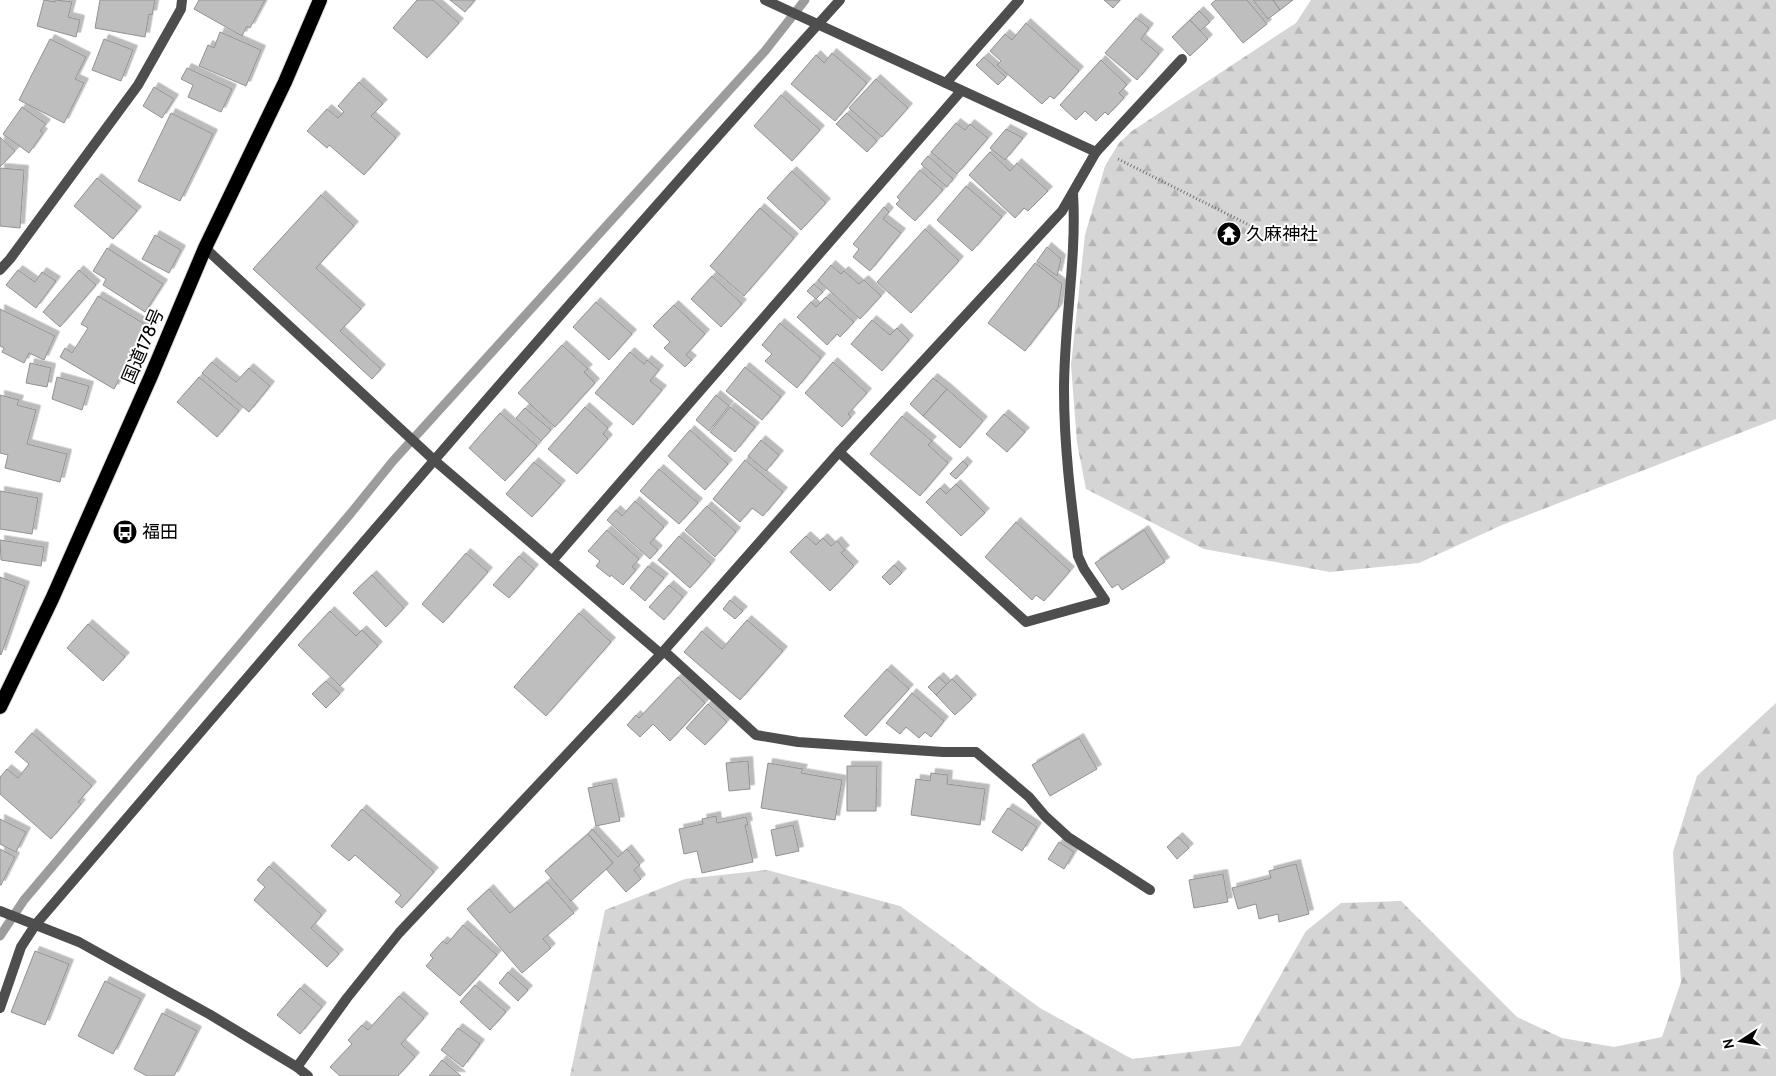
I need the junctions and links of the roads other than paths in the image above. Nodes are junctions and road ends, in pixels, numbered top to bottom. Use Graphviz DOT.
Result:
graph roads {
  1 [pos="182,0"];
  2 [pos="320,0"];
  3 [pos="840,0"];
  4 [pos="1019,0"];
  5 [pos="770,1"];
  6 [pos="818,24"];
  7 [pos="1182,59"];
  8 [pos="946,83"];
  9 [pos="961,91"];
  10 [pos="1097,151"];
  11 [pos="1073,192"];
  12 [pos="205,248"];
  13 [pos="0,270"];
  14 [pos="839,452"];
  15 [pos="434,460"];
  16 [pos="552,561"];
  17 [pos="662,653"];
  18 [pos="0,707"];
  19 [pos="1150,890"];
  20 [pos="0,911"];
  21 [pos="36,924"];
  22 [pos="0,1008"];
  23 [pos="297,1067"];
  24 [pos="308,1076"];
  1 -- 13 [label="street"];
  2 -- 12 [label="highway, 国道178号"];
  3 -- 6 [label="street"];
  4 -- 8 [label="street"];
  5 -- 6 [label="street"];
  6 -- 8 [label="street"];
  6 -- 15 [label="street"];
  7 -- 10 [label="street"];
  8 -- 9 [label="street"];
  9 -- 10 [label="street"];
  9 -- 16 [label="street"];
  10 -- 11 [label="street"];
  11 -- 14 [label="street"];
  11 -- 14 [label="street"];
  12 -- 15 [label="street"];
  12 -- 18 [label="highway, 国道178号"];
  14 -- 17 [label="street"];
  15 -- 16 [label="street"];
  15 -- 21 [label="street"];
  16 -- 17 [label="street"];
  17 -- 19 [label="street"];
  17 -- 23 [label="street"];
  20 -- 21 [label="street"];
  21 -- 22 [label="street"];
  21 -- 23 [label="street"];
  23 -- 24 [label="street"];
}
